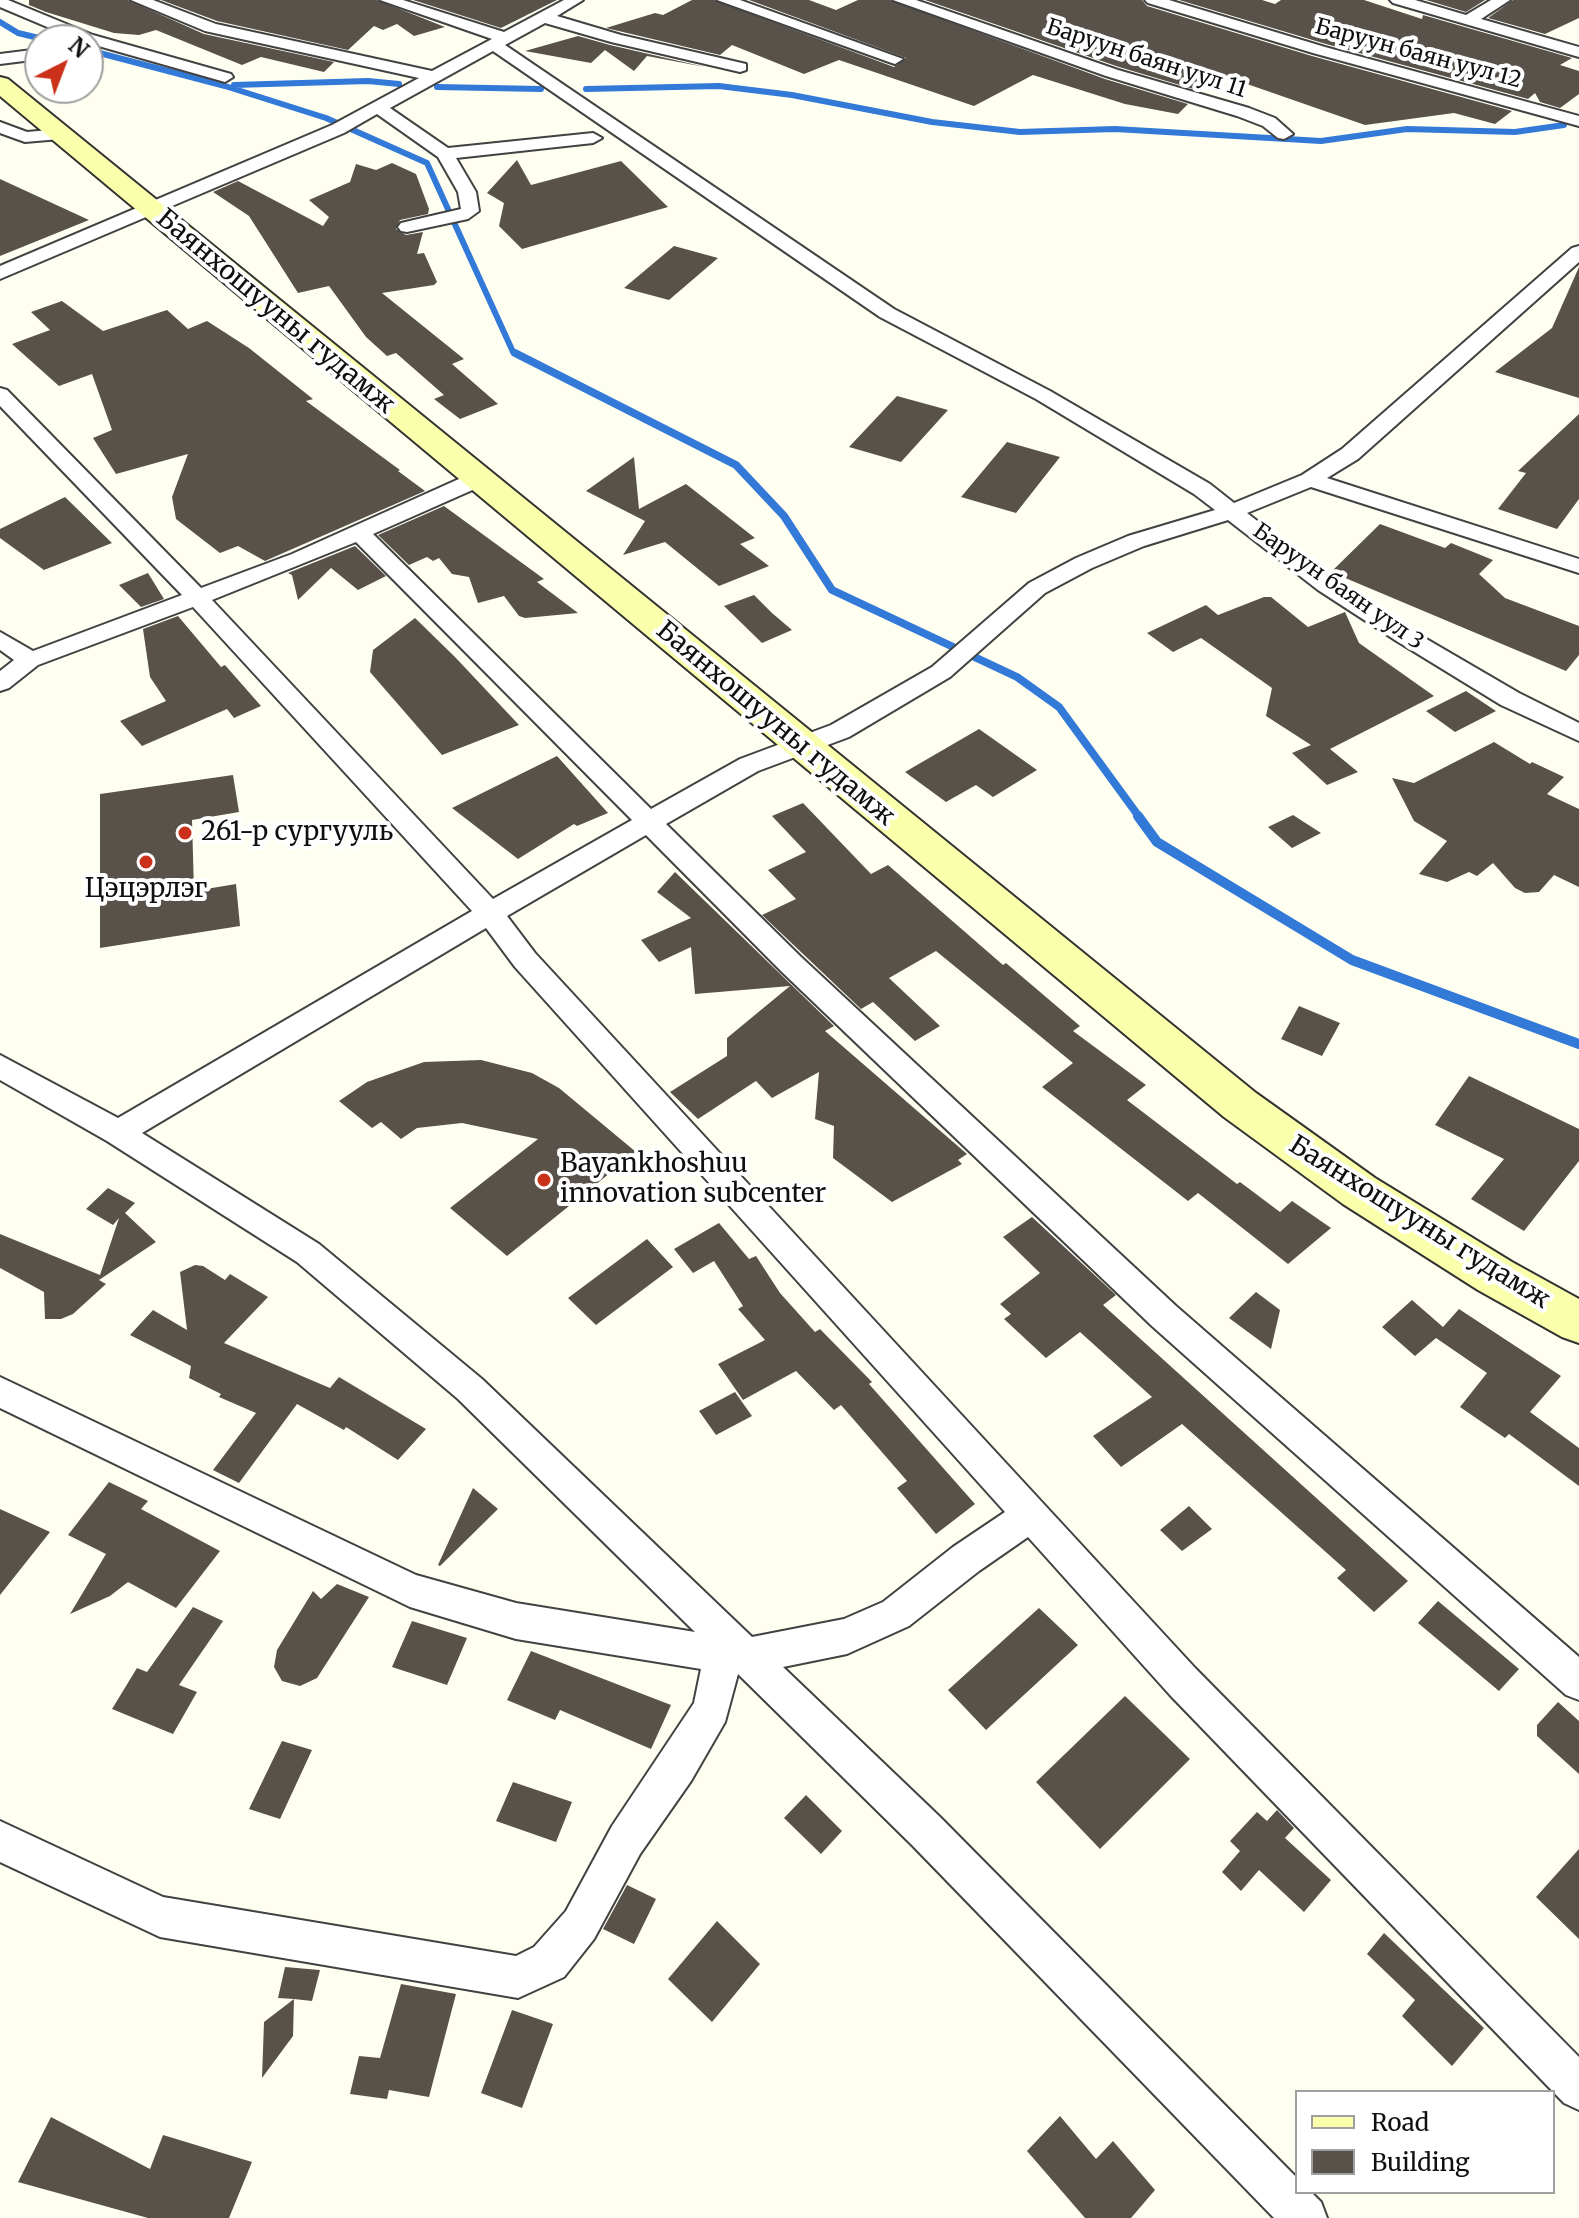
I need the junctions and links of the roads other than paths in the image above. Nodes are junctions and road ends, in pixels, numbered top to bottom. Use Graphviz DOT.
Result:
graph roads {
  1 [pos="139,0"];
  2 [pos="388,0"];
  3 [pos="725,0"];
  4 [pos="901,0"];
  5 [pos="1153,0"];
  6 [pos="1398,0"];
  7 [pos="1502,0"];
  8 [pos="0,2"];
  9 [pos="568,4"];
  10 [pos="542,9"];
  11 [pos="1468,20"];
  12 [pos="51,24"];
  13 [pos="500,42"];
  14 [pos="104,44"];
  15 [pos="1579,52"];
  16 [pos="24,56"];
  17 [pos="0,59"];
  18 [pos="895,59"];
  19 [pos="740,67"];
  20 [pos="225,77"];
  21 [pos="435,77"];
  22 [pos="0,84"];
  23 [pos="379,108"];
  24 [pos="1579,121"];
  25 [pos="0,127"];
  26 [pos="60,134"];
  27 [pos="1284,134"];
  28 [pos="593,138"];
  29 [pos="445,154"];
  30 [pos="150,208"];
  31 [pos="407,227"];
  32 [pos="1579,252"];
  33 [pos="0,273"];
  34 [pos="0,394"];
  35 [pos="478,479"];
  36 [pos="1310,480"];
  37 [pos="1231,512"];
  38 [pos="358,532"];
  39 [pos="1579,544"];
  40 [pos="1569,562"];
  41 [pos="197,597"];
  42 [pos="0,639"];
  43 [pos="30,660"];
  44 [pos="0,683"];
  45 [pos="1579,733"];
  46 [pos="802,745"];
  47 [pos="649,823"];
  48 [pos="490,913"];
  49 [pos="0,1066"];
  50 [pos="118,1133"];
  51 [pos="1579,1323"];
  52 [pos="0,1392"];
  53 [pos="1031,1515"];
  54 [pos="734,1656"];
  55 [pos="1579,1682"];
  56 [pos="0,1841"];
  57 [pos="1579,2088"];
  58 [pos="1305,2218"];
  1 -- 21 [label="street"];
  2 -- 13 [label="street"];
  3 -- 18 [label="street"];
  4 -- 27 [label="street, Баруун баян уул 11"];
  5 -- 24 [label="street, Баруун баян уул 12"];
  6 -- 11 [label="street"];
  7 -- 11 [label="street"];
  8 -- 12 [label="street"];
  9 -- 10 [label="street"];
  10 -- 13 [label="street"];
  10 -- 19 [label="street"];
  11 -- 15 [label="street"];
  13 -- 21 [label="street"];
  13 -- 37 [label="street"];
  14 -- 20 [label="street"];
  16 -- 17 [label="street"];
  21 -- 23 [label="street"];
  22 -- 26 [label="main road, Баянхошууны гудамж"];
  23 -- 29 [label="street"];
  23 -- 30 [label="street"];
  25 -- 26 [label="street"];
  26 -- 30 [label="main road, Баянхошууны гудамж"];
  28 -- 29 [label="street"];
  29 -- 31 [label="street"];
  30 -- 33 [label="street"];
  30 -- 35 [label="main road, Баянхошууны гудамж"];
  32 -- 36 [label="street, Баруун баян уул 3"];
  34 -- 41 [label="street"];
  35 -- 38 [label="street"];
  35 -- 46 [label="main road, Баянхошууны гудамж"];
  36 -- 37 [label="street, Баруун баян уул 3"];
  36 -- 40 [label="street"];
  37 -- 45 [label="street, Баруун баян уул 3"];
  37 -- 46 [label="street"];
  38 -- 41 [label="street"];
  38 -- 47 [label="street"];
  39 -- 40 [label="street"];
  41 -- 43 [label="street"];
  41 -- 48 [label="street"];
  42 -- 43 [label="street"];
  43 -- 44 [label="street"];
  46 -- 47 [label="street"];
  46 -- 51 [label="main road, Баянхошууны гудамж"];
  47 -- 48 [label="street"];
  47 -- 55 [label="street"];
  48 -- 50 [label="street"];
  48 -- 53 [label="street"];
  49 -- 50 [label="street"];
  50 -- 54 [label="street"];
  52 -- 54 [label="street"];
  53 -- 54 [label="street"];
  53 -- 57 [label="street"];
  54 -- 56 [label="street"];
  54 -- 58 [label="street"];
}
